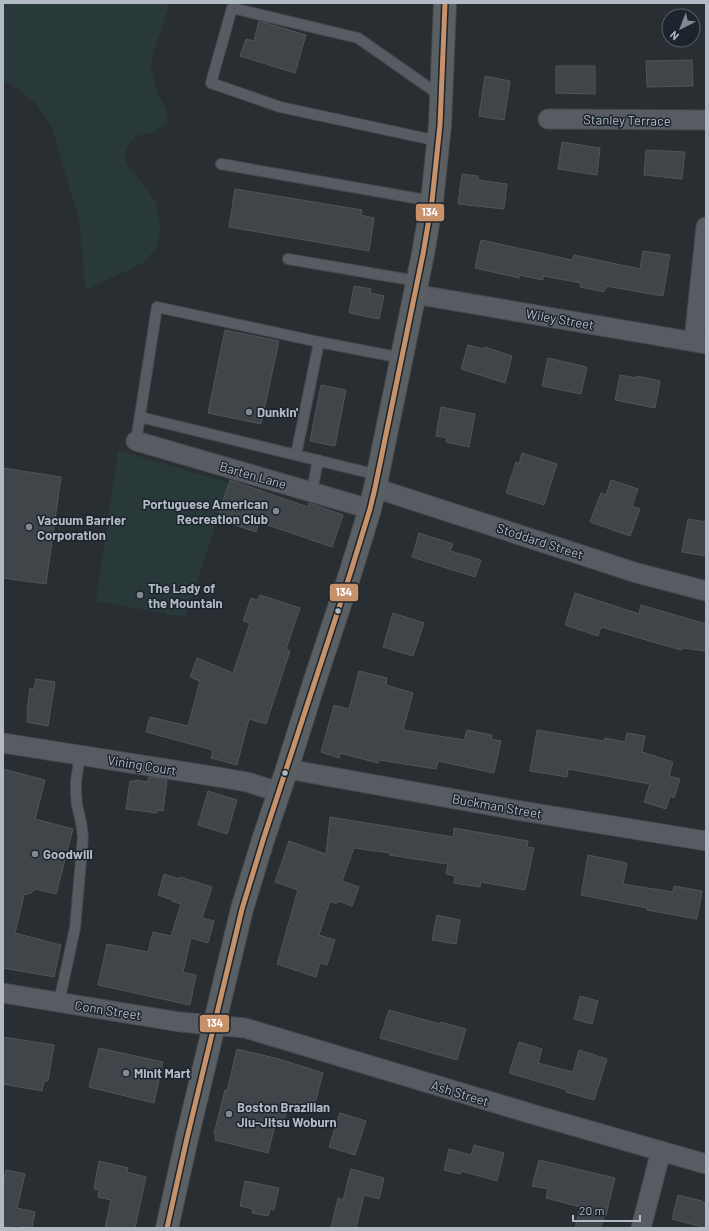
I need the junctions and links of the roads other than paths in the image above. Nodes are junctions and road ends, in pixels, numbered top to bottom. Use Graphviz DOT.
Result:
graph roads {
  1 [pos="445,3"];
  2 [pos="441,96"];
  3 [pos="548,119"];
  4 [pos="706,120"];
  5 [pos="438,141"];
  6 [pos="221,164"];
  7 [pos="432,201"];
  8 [pos="706,227"];
  9 [pos="288,259"];
  10 [pos="416,288"];
  11 [pos="319,342"];
  12 [pos="700,342"];
  13 [pos="402,358"];
  14 [pos="140,417"];
  15 [pos="136,441"];
  16 [pos="296,455"];
  17 [pos="318,460"];
  18 [pos="377,482"];
  19 [pos="312,491"];
  20 [pos="370,509"];
  21 [pos="706,590"];
  22 [pos="3,743"];
  23 [pos="80,755"];
  24 [pos="287,769"];
  25 [pos="280,792"];
  26 [pos="706,841"];
  27 [pos="3,992"];
  28 [pos="59,1002"];
  29 [pos="214,1025"];
  30 [pos="661,1151"];
  31 [pos="706,1164"];
  32 [pos="167,1228"];
  33 [pos="640,1228"];
  1 -- 2 [label="main road"];
  2 -- 5 [label="main road"];
  2 -- 5 [label="lane"];
  3 -- 4 [label="street, Stanley Terrace"];
  5 -- 7 [label="main road"];
  6 -- 7 [label="lane"];
  7 -- 10 [label="main road"];
  8 -- 12 [label="street"];
  9 -- 10 [label="lane"];
  10 -- 12 [label="street, Wiley Street"];
  10 -- 13 [label="main road"];
  11 -- 13 [label="lane"];
  11 -- 14 [label="lane"];
  11 -- 16 [label="lane"];
  13 -- 18 [label="main road"];
  14 -- 15 [label="lane"];
  14 -- 16 [label="lane"];
  15 -- 19 [label="street, Barten Lane"];
  16 -- 17 [label="lane"];
  17 -- 18 [label="lane"];
  17 -- 19 [label="lane"];
  18 -- 20 [label="main road"];
  18 -- 21 [label="street, Stoddard Street"];
  19 -- 20 [label="street, Barten Lane"];
  20 -- 24 [label="main road"];
  22 -- 23 [label="street, Vining Court"];
  23 -- 25 [label="street, Vining Court"];
  23 -- 28 [label="lane"];
  24 -- 25 [label="main road"];
  24 -- 26 [label="street, Buckman Street"];
  25 -- 29 [label="main road"];
  27 -- 28 [label="street, Conn Street"];
  28 -- 29 [label="street, Conn Street"];
  29 -- 30 [label="street, Ash Street"];
  29 -- 32 [label="main road"];
  30 -- 31 [label="street, Ash Street"];
  30 -- 33 [label="street"];
}
